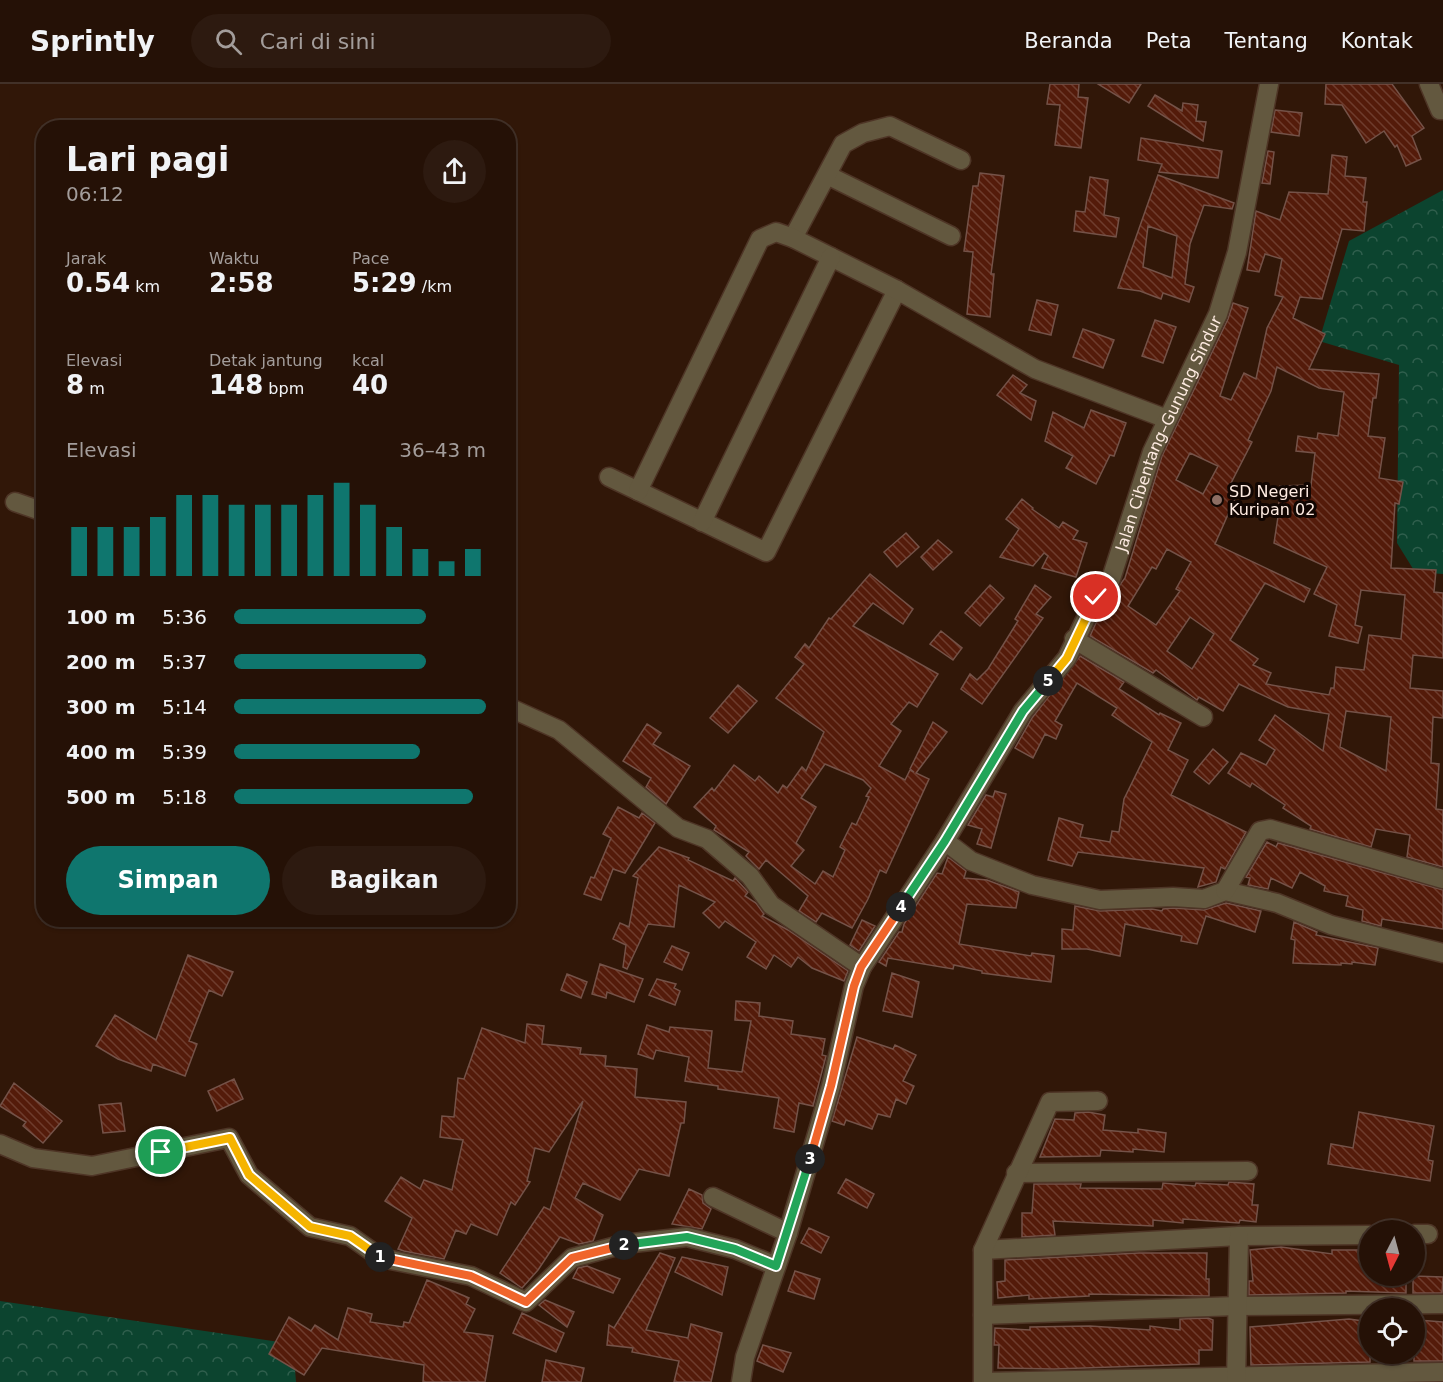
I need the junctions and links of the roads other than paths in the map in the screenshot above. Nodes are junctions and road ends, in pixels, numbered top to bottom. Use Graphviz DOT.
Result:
graph roads {
  1 [pos="1269,84"];
  2 [pos="1429,84"];
  3 [pos="1443,110"];
  4 [pos="961,160"];
  5 [pos="826,175"];
  6 [pos="951,236"];
  7 [pos="793,238"];
  8 [pos="831,257"];
  9 [pos="897,290"];
  10 [pos="1167,419"];
  11 [pos="609,477"];
  12 [pos="638,491"];
  13 [pos="15,502"];
  14 [pos="36,509"];
  15 [pos="702,522"];
  16 [pos="1074,639"];
  17 [pos="516,711"];
  18 [pos="1203,717"];
  19 [pos="945,841"];
  20 [pos="1443,879"];
  21 [pos="1225,891"];
  22 [pos="1443,953"];
  23 [pos="861,967"];
  24 [pos="1098,1101"];
  25 [pos="0,1144"];
  26 [pos="1248,1171"];
  27 [pos="1016,1173"];
  28 [pos="713,1197"];
  29 [pos="788,1233"];
  30 [pos="1359,1235"];
  31 [pos="1239,1236"];
  32 [pos="983,1250"];
  33 [pos="776,1266"];
  34 [pos="1443,1304"];
  35 [pos="1237,1306"];
  36 [pos="984,1316"];
  37 [pos="1443,1372"];
  38 [pos="1236,1379"];
  39 [pos="741,1382"];
  40 [pos="982,1382"];
  1 -- 10 [label="street, Jalan Cibentang–Gunung Sindur"];
  2 -- 3 [label="street"];
  4 -- 5 [label="street"];
  5 -- 6 [label="street"];
  5 -- 7 [label="street"];
  7 -- 8 [label="street"];
  7 -- 12 [label="street"];
  8 -- 9 [label="street"];
  8 -- 15 [label="street"];
  9 -- 10 [label="street"];
  9 -- 15 [label="street"];
  10 -- 16 [label="street, Jalan Cibentang–Gunung Sindur"];
  11 -- 12 [label="street"];
  12 -- 15 [label="street"];
  13 -- 14 [label="street"];
  16 -- 18 [label="street"];
  16 -- 19 [label="street, Jalan Cibentang–Gunung Sindur"];
  17 -- 23 [label="street"];
  19 -- 21 [label="street"];
  19 -- 23 [label="street, Jalan Cibentang–Gunung Sindur"];
  20 -- 21 [label="street"];
  21 -- 22 [label="street"];
  23 -- 29 [label="street, Jalan Cibentang–Gunung Sindur"];
  24 -- 27 [label="street"];
  25 -- 33 [label="street"];
  26 -- 27 [label="street"];
  27 -- 32 [label="street"];
  28 -- 29 [label="street"];
  29 -- 33 [label="street, Jalan Cibentang–Gunung Sindur"];
  30 -- 31 [label="street"];
  31 -- 32 [label="street"];
  31 -- 35 [label="street"];
  32 -- 36 [label="street"];
  33 -- 39 [label="street, Jalan Cibentang–Gunung Sindur"];
  34 -- 35 [label="street"];
  35 -- 36 [label="street"];
  35 -- 38 [label="street"];
  36 -- 40 [label="street"];
  37 -- 38 [label="street"];
  38 -- 40 [label="street"];
}
